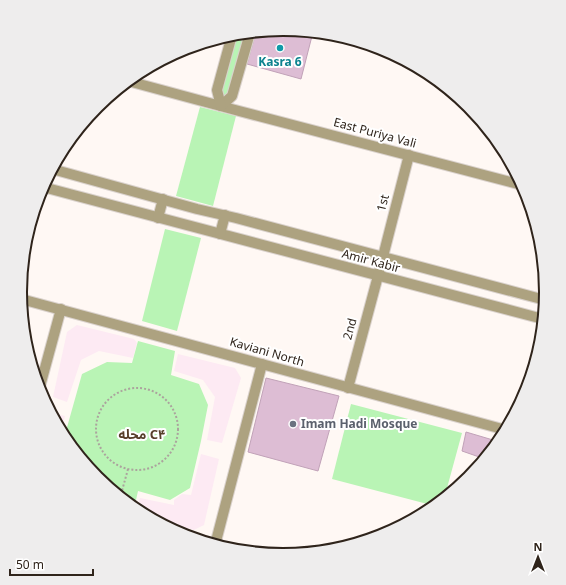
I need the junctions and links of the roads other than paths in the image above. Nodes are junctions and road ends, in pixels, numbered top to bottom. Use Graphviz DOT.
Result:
graph roads {
  1 [pos="248,39"];
  2 [pos="230,42"];
  3 [pos="136,83"];
  4 [pos="221,106"];
  5 [pos="409,155"];
  6 [pos="58,170"];
  7 [pos="515,183"];
  8 [pos="49,189"];
  9 [pos="163,199"];
  10 [pos="225,216"];
  11 [pos="158,218"];
  12 [pos="220,234"];
  13 [pos="383,258"];
  14 [pos="378,276"];
  15 [pos="539,298"];
  16 [pos="28,301"];
  17 [pos="61,309"];
  18 [pos="537,318"];
  19 [pos="262,364"];
  20 [pos="42,378"];
  21 [pos="348,388"];
  22 [pos="500,428"];
  23 [pos="216,540"];
  1 -- 4 [label="street"];
  2 -- 4 [label="street"];
  3 -- 4 [label="street, East Puriya Vali"];
  4 -- 5 [label="street, East Puriya Vali"];
  5 -- 7 [label="street, East Puriya Vali"];
  5 -- 13 [label="street, 1st"];
  6 -- 9 [label="street, Amir Kabir"];
  8 -- 11 [label="street, Amir Kabir"];
  9 -- 10 [label="street, Amir Kabir"];
  9 -- 11 [label="street"];
  10 -- 12 [label="street"];
  10 -- 13 [label="street, Amir Kabir"];
  11 -- 12 [label="street, Amir Kabir"];
  12 -- 14 [label="street, Amir Kabir"];
  13 -- 14 [label="street, 1st"];
  13 -- 15 [label="street, Amir Kabir"];
  14 -- 18 [label="street, Amir Kabir"];
  14 -- 21 [label="street, 2nd"];
  16 -- 17 [label="street, Kaviani North"];
  17 -- 19 [label="street, Kaviani North"];
  17 -- 20 [label="street"];
  19 -- 21 [label="street, Kaviani North"];
  19 -- 23 [label="street"];
  21 -- 22 [label="street, Kaviani North"];
}
